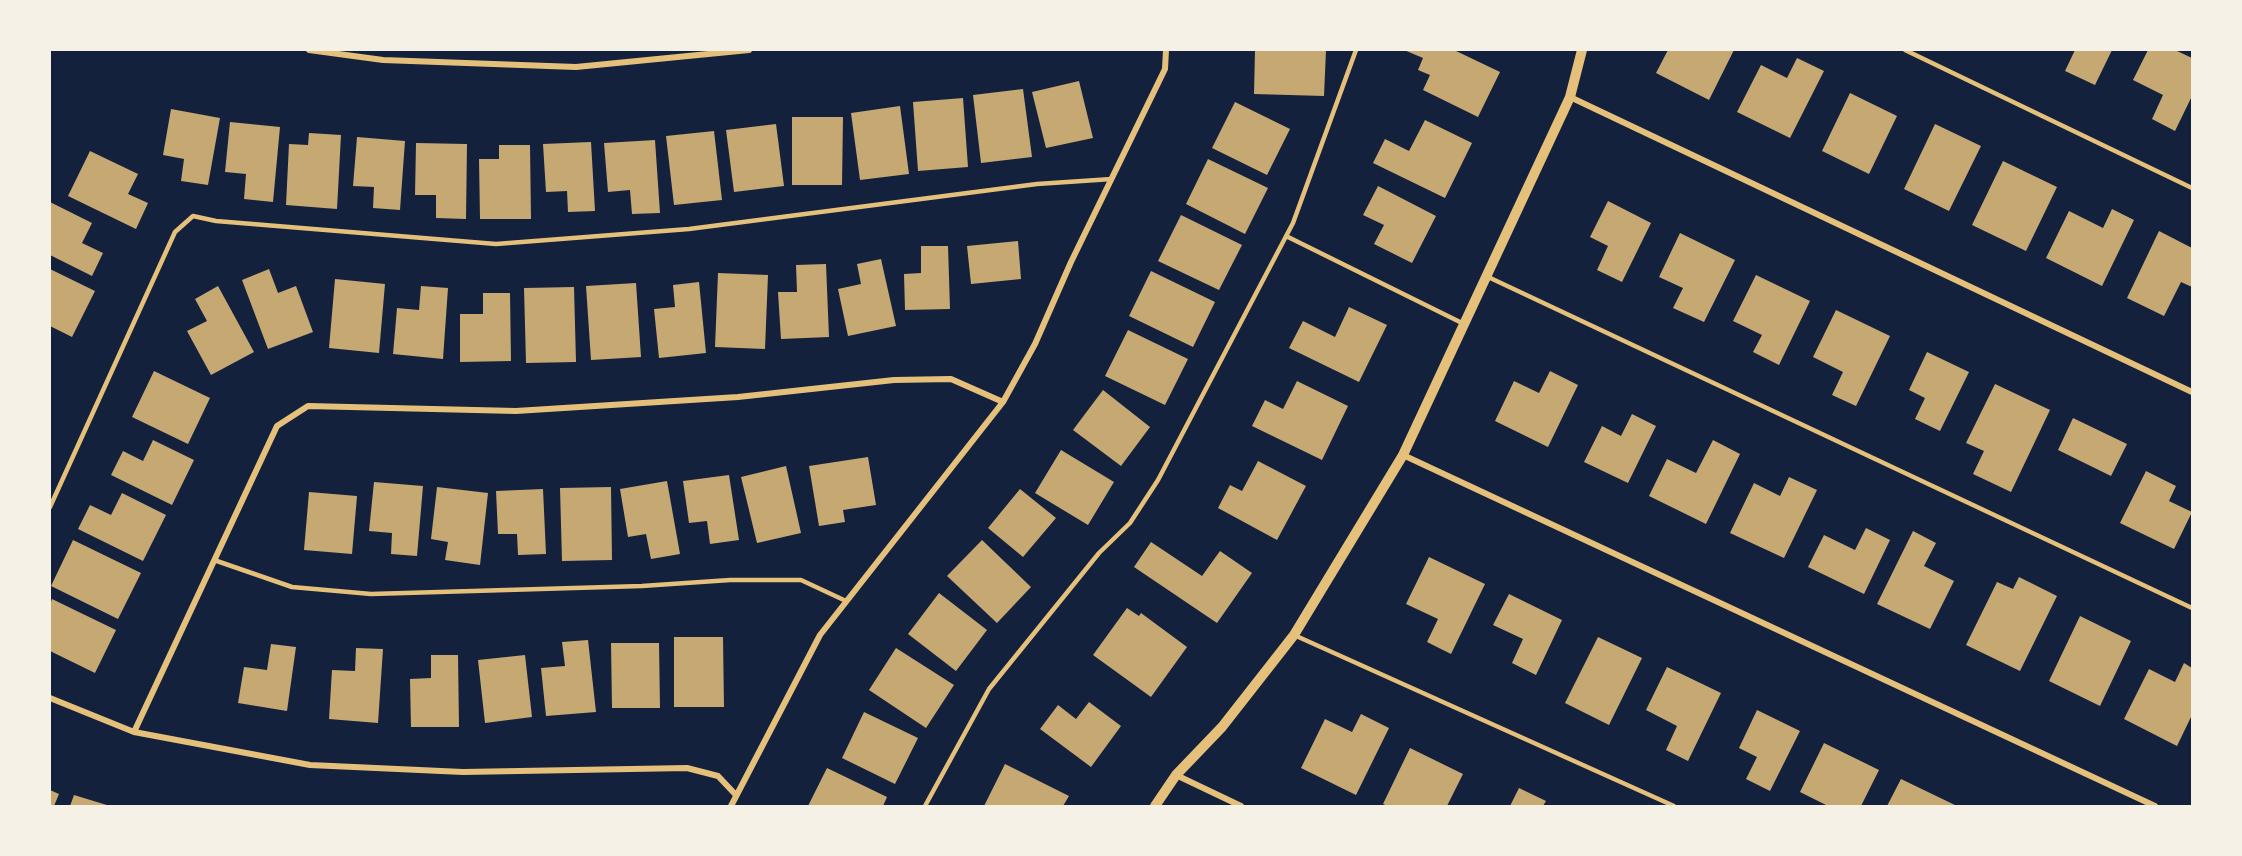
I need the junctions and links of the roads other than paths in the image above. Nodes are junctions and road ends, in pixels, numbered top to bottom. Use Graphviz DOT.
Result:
graph roads {
  1 [pos="309,50"];
  2 [pos="748,50"];
  3 [pos="1166,50"];
  4 [pos="1356,50"];
  5 [pos="1582,50"];
  6 [pos="1905,50"];
  7 [pos="1570,97"];
  8 [pos="1112,179"];
  9 [pos="2193,188"];
  10 [pos="1286,236"];
  11 [pos="1486,276"];
  12 [pos="1464,324"];
  13 [pos="2193,392"];
  14 [pos="1003,402"];
  15 [pos="1403,454"];
  16 [pos="50,507"];
  17 [pos="214,560"];
  18 [pos="846,601"];
  19 [pos="2193,608"];
  20 [pos="1294,635"];
  21 [pos="50,698"];
  22 [pos="134,732"];
  23 [pos="1176,775"];
  24 [pos="735,794"];
  25 [pos="731,807"];
  26 [pos="925,807"];
  27 [pos="1155,807"];
  28 [pos="1241,807"];
  29 [pos="1674,807"];
  30 [pos="2155,807"];
  1 -- 2 [label="street"];
  3 -- 8 [label="street"];
  4 -- 10 [label="lane"];
  5 -- 7 [label="street"];
  6 -- 9 [label="lane"];
  7 -- 11 [label="street"];
  7 -- 13 [label="street"];
  8 -- 14 [label="street"];
  8 -- 16 [label="lane"];
  10 -- 12 [label="lane"];
  10 -- 26 [label="lane"];
  11 -- 12 [label="street"];
  11 -- 19 [label="lane"];
  12 -- 15 [label="street"];
  14 -- 17 [label="street"];
  14 -- 18 [label="street"];
  15 -- 20 [label="street"];
  15 -- 30 [label="street"];
  17 -- 18 [label="lane"];
  17 -- 22 [label="street"];
  18 -- 24 [label="street"];
  20 -- 23 [label="street"];
  20 -- 29 [label="lane"];
  21 -- 22 [label="street"];
  22 -- 24 [label="street"];
  23 -- 27 [label="street"];
  23 -- 28 [label="street"];
  24 -- 25 [label="street"];
}
